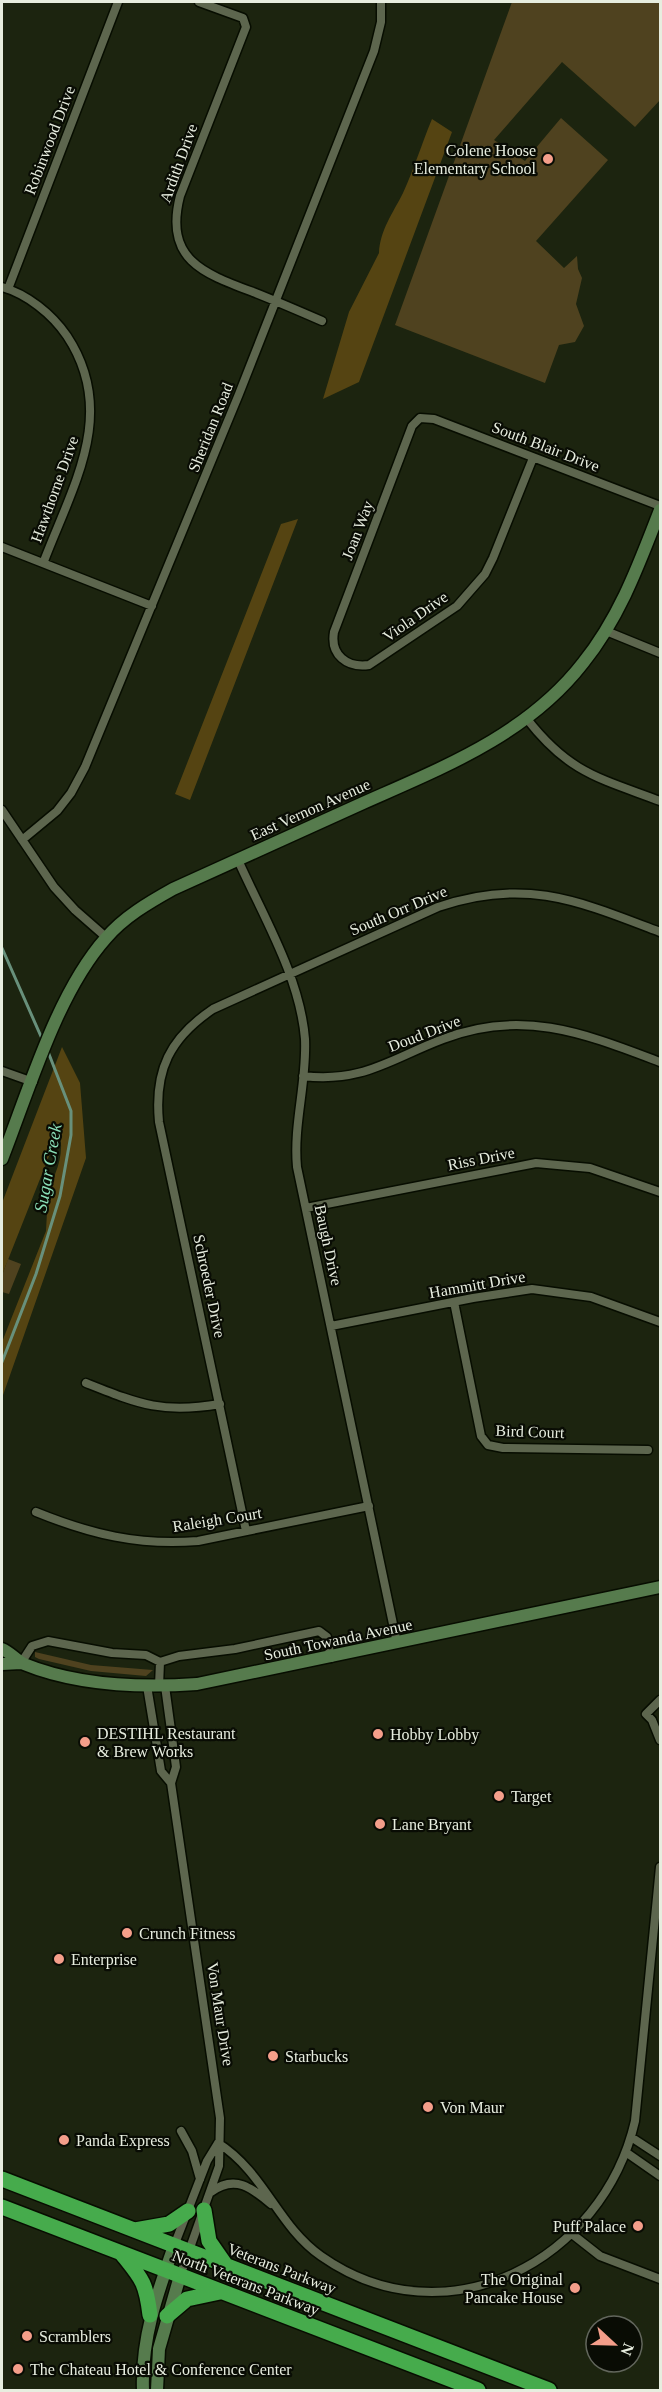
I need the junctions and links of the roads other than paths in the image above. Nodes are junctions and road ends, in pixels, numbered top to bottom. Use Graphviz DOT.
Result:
graph roads {
  1 [pos="118,2"];
  2 [pos="199,2"];
  3 [pos="381,2"];
  4 [pos="5,288"];
  5 [pos="275,301"];
  6 [pos="322,321"];
  7 [pos="420,418"];
  8 [pos="533,458"];
  9 [pos="660,508"];
  10 [pos="2,547"];
  11 [pos="45,561"];
  12 [pos="152,606"];
  13 [pos="606,631"];
  14 [pos="660,653"];
  15 [pos="338,656"];
  16 [pos="527,719"];
  17 [pos="660,801"];
  18 [pos="2,810"];
  19 [pos="22,840"];
  20 [pos="238,860"];
  21 [pos="660,932"];
  22 [pos="106,938"];
  23 [pos="288,974"];
  24 [pos="171,1049"];
  25 [pos="660,1062"];
  26 [pos="2,1071"];
  27 [pos="303,1076"];
  28 [pos="33,1081"];
  29 [pos="2,1159"];
  30 [pos="660,1192"];
  31 [pos="306,1208"];
  32 [pos="454,1302"];
  33 [pos="660,1322"];
  34 [pos="331,1326"];
  35 [pos="86,1383"];
  36 [pos="220,1404"];
  37 [pos="648,1450"];
  38 [pos="369,1506"];
  39 [pos="36,1512"];
  40 [pos="246,1531"];
  41 [pos="660,1587"];
  42 [pos="398,1643"];
  43 [pos="2,1649"];
  44 [pos="331,1658"];
  45 [pos="160,1662"];
  46 [pos="21,1663"];
  47 [pos="2,1664"];
  48 [pos="157,1686"];
  49 [pos="660,1700"];
  50 [pos="658,1722"];
  51 [pos="660,1740"];
  52 [pos="171,1783"];
  53 [pos="660,1867"];
  54 [pos="657,1956"];
  55 [pos="181,2131"];
  56 [pos="631,2137"];
  57 [pos="218,2143"];
  58 [pos="627,2153"];
  59 [pos="660,2156"];
  60 [pos="660,2176"];
  61 [pos="2,2179"];
  62 [pos="200,2179"];
  63 [pos="211,2192"];
  64 [pos="2,2207"];
  65 [pos="276,2208"];
  66 [pos="204,2210"];
  67 [pos="188,2211"];
  68 [pos="134,2230"];
  69 [pos="572,2234"];
  70 [pos="181,2249"];
  71 [pos="122,2254"];
  72 [pos="227,2266"];
  73 [pos="173,2273"];
  74 [pos="660,2279"];
  75 [pos="221,2292"];
  76 [pos="150,2315"];
  77 [pos="167,2316"];
  78 [pos="143,2391"];
  79 [pos="157,2391"];
  80 [pos="478,2391"];
  81 [pos="549,2391"];
  1 -- 4 [label="street, Robinwood Drive"];
  2 -- 5 [label="street, Ardith Drive"];
  3 -- 5 [label="street, Sheridan Road"];
  4 -- 11 [label="street, Hawthorne Drive"];
  5 -- 6 [label="street, Ardith Drive"];
  5 -- 12 [label="street, Sheridan Road"];
  7 -- 8 [label="street, South Blair Drive"];
  7 -- 15 [label="street, Joan Way"];
  8 -- 9 [label="street, South Blair Drive"];
  8 -- 15 [label="street, Viola Drive"];
  9 -- 13 [label="main road, East Vernon Avenue"];
  10 -- 11 [label="street"];
  11 -- 12 [label="street"];
  12 -- 19 [label="street, Sheridan Road"];
  13 -- 14 [label="street"];
  13 -- 16 [label="main road, East Vernon Avenue"];
  16 -- 17 [label="street"];
  16 -- 20 [label="main road, East Vernon Avenue"];
  18 -- 19 [label="street"];
  19 -- 22 [label="street"];
  20 -- 22 [label="main road, East Vernon Avenue"];
  20 -- 23 [label="street, Baugh Drive"];
  21 -- 23 [label="street, South Orr Drive"];
  22 -- 28 [label="main road, East Vernon Avenue"];
  23 -- 24 [label="street, South Orr Drive"];
  23 -- 27 [label="street, Baugh Drive"];
  24 -- 36 [label="street, Schroeder Drive"];
  25 -- 27 [label="street, Doud Drive"];
  26 -- 28 [label="street"];
  27 -- 31 [label="street, Baugh Drive"];
  28 -- 29 [label="main road, East Vernon Avenue"];
  30 -- 31 [label="street, Riss Drive"];
  31 -- 34 [label="street, Baugh Drive"];
  32 -- 33 [label="street, Hammitt Drive"];
  32 -- 34 [label="street, Hammitt Drive"];
  32 -- 37 [label="street, Bird Court"];
  34 -- 38 [label="street, Baugh Drive"];
  35 -- 36 [label="street"];
  36 -- 40 [label="street, Schroeder Drive"];
  38 -- 40 [label="street, Raleigh Court"];
  38 -- 42 [label="street, Baugh Drive"];
  39 -- 40 [label="street, Raleigh Court"];
  41 -- 42 [label="main road, South Towanda Avenue"];
  42 -- 44 [label="main road, South Towanda Avenue"];
  43 -- 46 [label="main road, South Towanda Avenue"];
  44 -- 45 [label="street"];
  44 -- 48 [label="main road, South Towanda Avenue"];
  45 -- 46 [label="street"];
  45 -- 48 [label="street"];
  46 -- 47 [label="main road, South Towanda Avenue"];
  46 -- 48 [label="main road, South Towanda Avenue"];
  48 -- 52 [label="street, Von Maur Drive"];
  48 -- 52 [label="street, Von Maur Drive"];
  49 -- 50 [label="street"];
  50 -- 51 [label="street"];
  52 -- 57 [label="street, Von Maur Drive"];
  53 -- 54 [label="street"];
  54 -- 56 [label="street"];
  55 -- 62 [label="street"];
  56 -- 58 [label="street"];
  56 -- 59 [label="street"];
  57 -- 62 [label="street, Von Maur Drive"];
  57 -- 63 [label="street, Von Maur Drive"];
  57 -- 65 [label="street"];
  58 -- 60 [label="street"];
  58 -- 69 [label="street"];
  61 -- 68 [label="highway, Veterans Parkway"];
  62 -- 67 [label="street, Von Maur Drive"];
  63 -- 65 [label="street"];
  63 -- 66 [label="street, Von Maur Drive"];
  64 -- 71 [label="highway, North Veterans Parkway"];
  65 -- 69 [label="street"];
  66 -- 70 [label="street, Von Maur Drive"];
  66 -- 72 [label="highway"];
  67 -- 68 [label="highway"];
  67 -- 70 [label="street, Von Maur Drive"];
  68 -- 70 [label="highway, Veterans Parkway"];
  69 -- 74 [label="street"];
  70 -- 72 [label="highway, Veterans Parkway"];
  70 -- 73 [label="main road"];
  71 -- 73 [label="highway, North Veterans Parkway"];
  71 -- 76 [label="highway"];
  72 -- 81 [label="highway, Veterans Parkway"];
  73 -- 75 [label="highway, North Veterans Parkway"];
  73 -- 76 [label="main road"];
  73 -- 77 [label="main road"];
  75 -- 77 [label="highway"];
  75 -- 80 [label="highway, North Veterans Parkway"];
  76 -- 78 [label="main road"];
  77 -- 79 [label="main road"];
}
